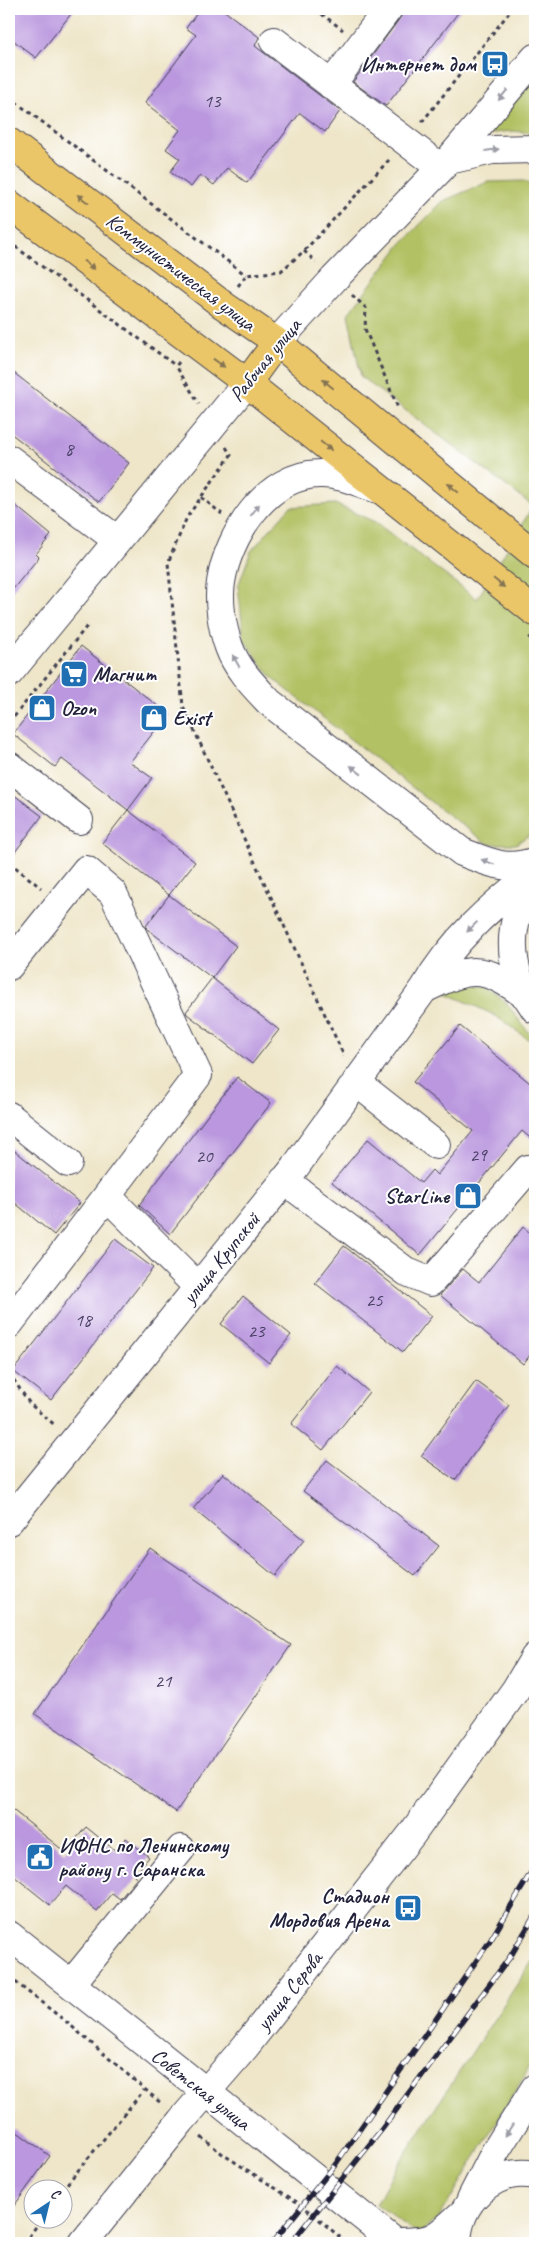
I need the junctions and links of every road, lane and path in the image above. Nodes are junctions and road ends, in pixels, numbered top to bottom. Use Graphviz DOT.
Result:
graph roads {
  1 [pos="316,9"];
  2 [pos="388,9"];
  3 [pos="512,9"];
  4 [pos="274,41"];
  5 [pos="361,44"];
  6 [pos="535,58"];
  7 [pos="331,85"];
  8 [pos="9,97"];
  9 [pos="9,142"];
  10 [pos="406,142"];
  11 [pos="535,149"];
  12 [pos="445,164"];
  13 [pos="9,204"];
  14 [pos="9,242"];
  15 [pos="246,275"];
  16 [pos="366,308"];
  17 [pos="277,342"];
  18 [pos="176,366"];
  19 [pos="246,383"];
  20 [pos="399,411"];
  21 [pos="9,459"];
  22 [pos="382,491"];
  23 [pos="201,497"];
  24 [pos="187,517"];
  25 [pos="241,529"];
  26 [pos="117,540"];
  27 [pos="535,555"];
  28 [pos="535,612"];
  29 [pos="87,626"];
  30 [pos="9,673"];
  31 [pos="9,723"];
  32 [pos="9,766"];
  33 [pos="79,820"];
  34 [pos="535,861"];
  35 [pos="9,862"];
  36 [pos="535,872"];
  37 [pos="535,879"];
  38 [pos="60,903"];
  39 [pos="9,966"];
  40 [pos="424,989"];
  41 [pos="530,1002"];
  42 [pos="356,1082"];
  43 [pos="9,1116"];
  44 [pos="436,1145"];
  45 [pos="68,1163"];
  46 [pos="528,1169"];
  47 [pos="284,1180"];
  48 [pos="107,1196"];
  49 [pos="198,1287"];
  50 [pos="9,1324"];
  51 [pos="9,1373"];
  52 [pos="74,1440"];
  53 [pos="9,1521"];
  54 [pos="535,1657"];
  55 [pos="181,1850"];
  56 [pos="9,1935"];
  57 [pos="71,1984"];
  58 [pos="535,2088"];
  59 [pos="144,2090"];
  60 [pos="206,2094"];
  61 [pos="535,2175"];
  62 [pos="70,2180"];
  63 [pos="467,2206"];
  64 [pos="34,2230"];
  65 [pos="24,2243"];
  66 [pos="83,2243"];
  67 [pos="395,2243"];
  68 [pos="457,2243"];
  1 -- 5 [label="path"];
  2 -- 5 [label="street"];
  3 -- 10 [label="path"];
  4 -- 7 [label="street"];
  5 -- 7 [label="street"];
  6 -- 12 [label="street, Рабочая улица, one-way"];
  7 -- 10 [label="street"];
  8 -- 15 [label="path"];
  17 -- 9 [label="main road, Коммунистическая улица, one-way"];
  10 -- 12 [label="street"];
  12 -- 11 [label="street, one-way"];
  12 -- 17 [label="street, Рабочая улица"];
  13 -- 19 [label="main road, one-way"];
  14 -- 18 [label="path"];
  16 -- 20 [label="path"];
  17 -- 19 [label="main road, Рабочая улица"];
  27 -- 17 [label="main road, Коммунистическая улица, one-way"];
  19 -- 22 [label="main road, one-way"];
  19 -- 26 [label="street, Рабочая улица"];
  21 -- 26 [label="street"];
  25 -- 22 [label="street, one-way"];
  22 -- 28 [label="main road, one-way"];
  23 -- 25 [label="path"];
  24 -- 42 [label="path"];
  34 -- 25 [label="street, one-way"];
  26 -- 30 [label="street, Рабочая улица"];
  29 -- 31 [label="path"];
  32 -- 33 [label="street"];
  35 -- 38 [label="path"];
  36 -- 40 [label="street, улица Крупской, one-way"];
  37 -- 41 [label="street"];
  38 -- 39 [label="street"];
  38 -- 48 [label="street"];
  40 -- 41 [label="street, улица Крупской"];
  40 -- 42 [label="street, улица Крупской"];
  42 -- 44 [label="street"];
  42 -- 47 [label="street, улица Крупской"];
  43 -- 45 [label="street"];
  46 -- 47 [label="street"];
  47 -- 49 [label="street, улица Крупской"];
  48 -- 49 [label="street"];
  48 -- 50 [label="street"];
  49 -- 52 [label="street, улица Крупской"];
  51 -- 52 [label="path"];
  52 -- 53 [label="street, улица Крупской"];
  54 -- 60 [label="street, улица Серова"];
  55 -- 57 [label="street"];
  56 -- 57 [label="street, Советская улица"];
  57 -- 60 [label="street, Советская улица"];
  58 -- 63 [label="street, one-way"];
  59 -- 62 [label="path"];
  60 -- 66 [label="street, улица Серова"];
  60 -- 67 [label="street, Советская улица"];
  61 -- 63 [label="street, Советская улица"];
  63 -- 67 [label="street, Советская улица"];
  63 -- 68 [label="street"];
  64 -- 65 [label="path"];
}
